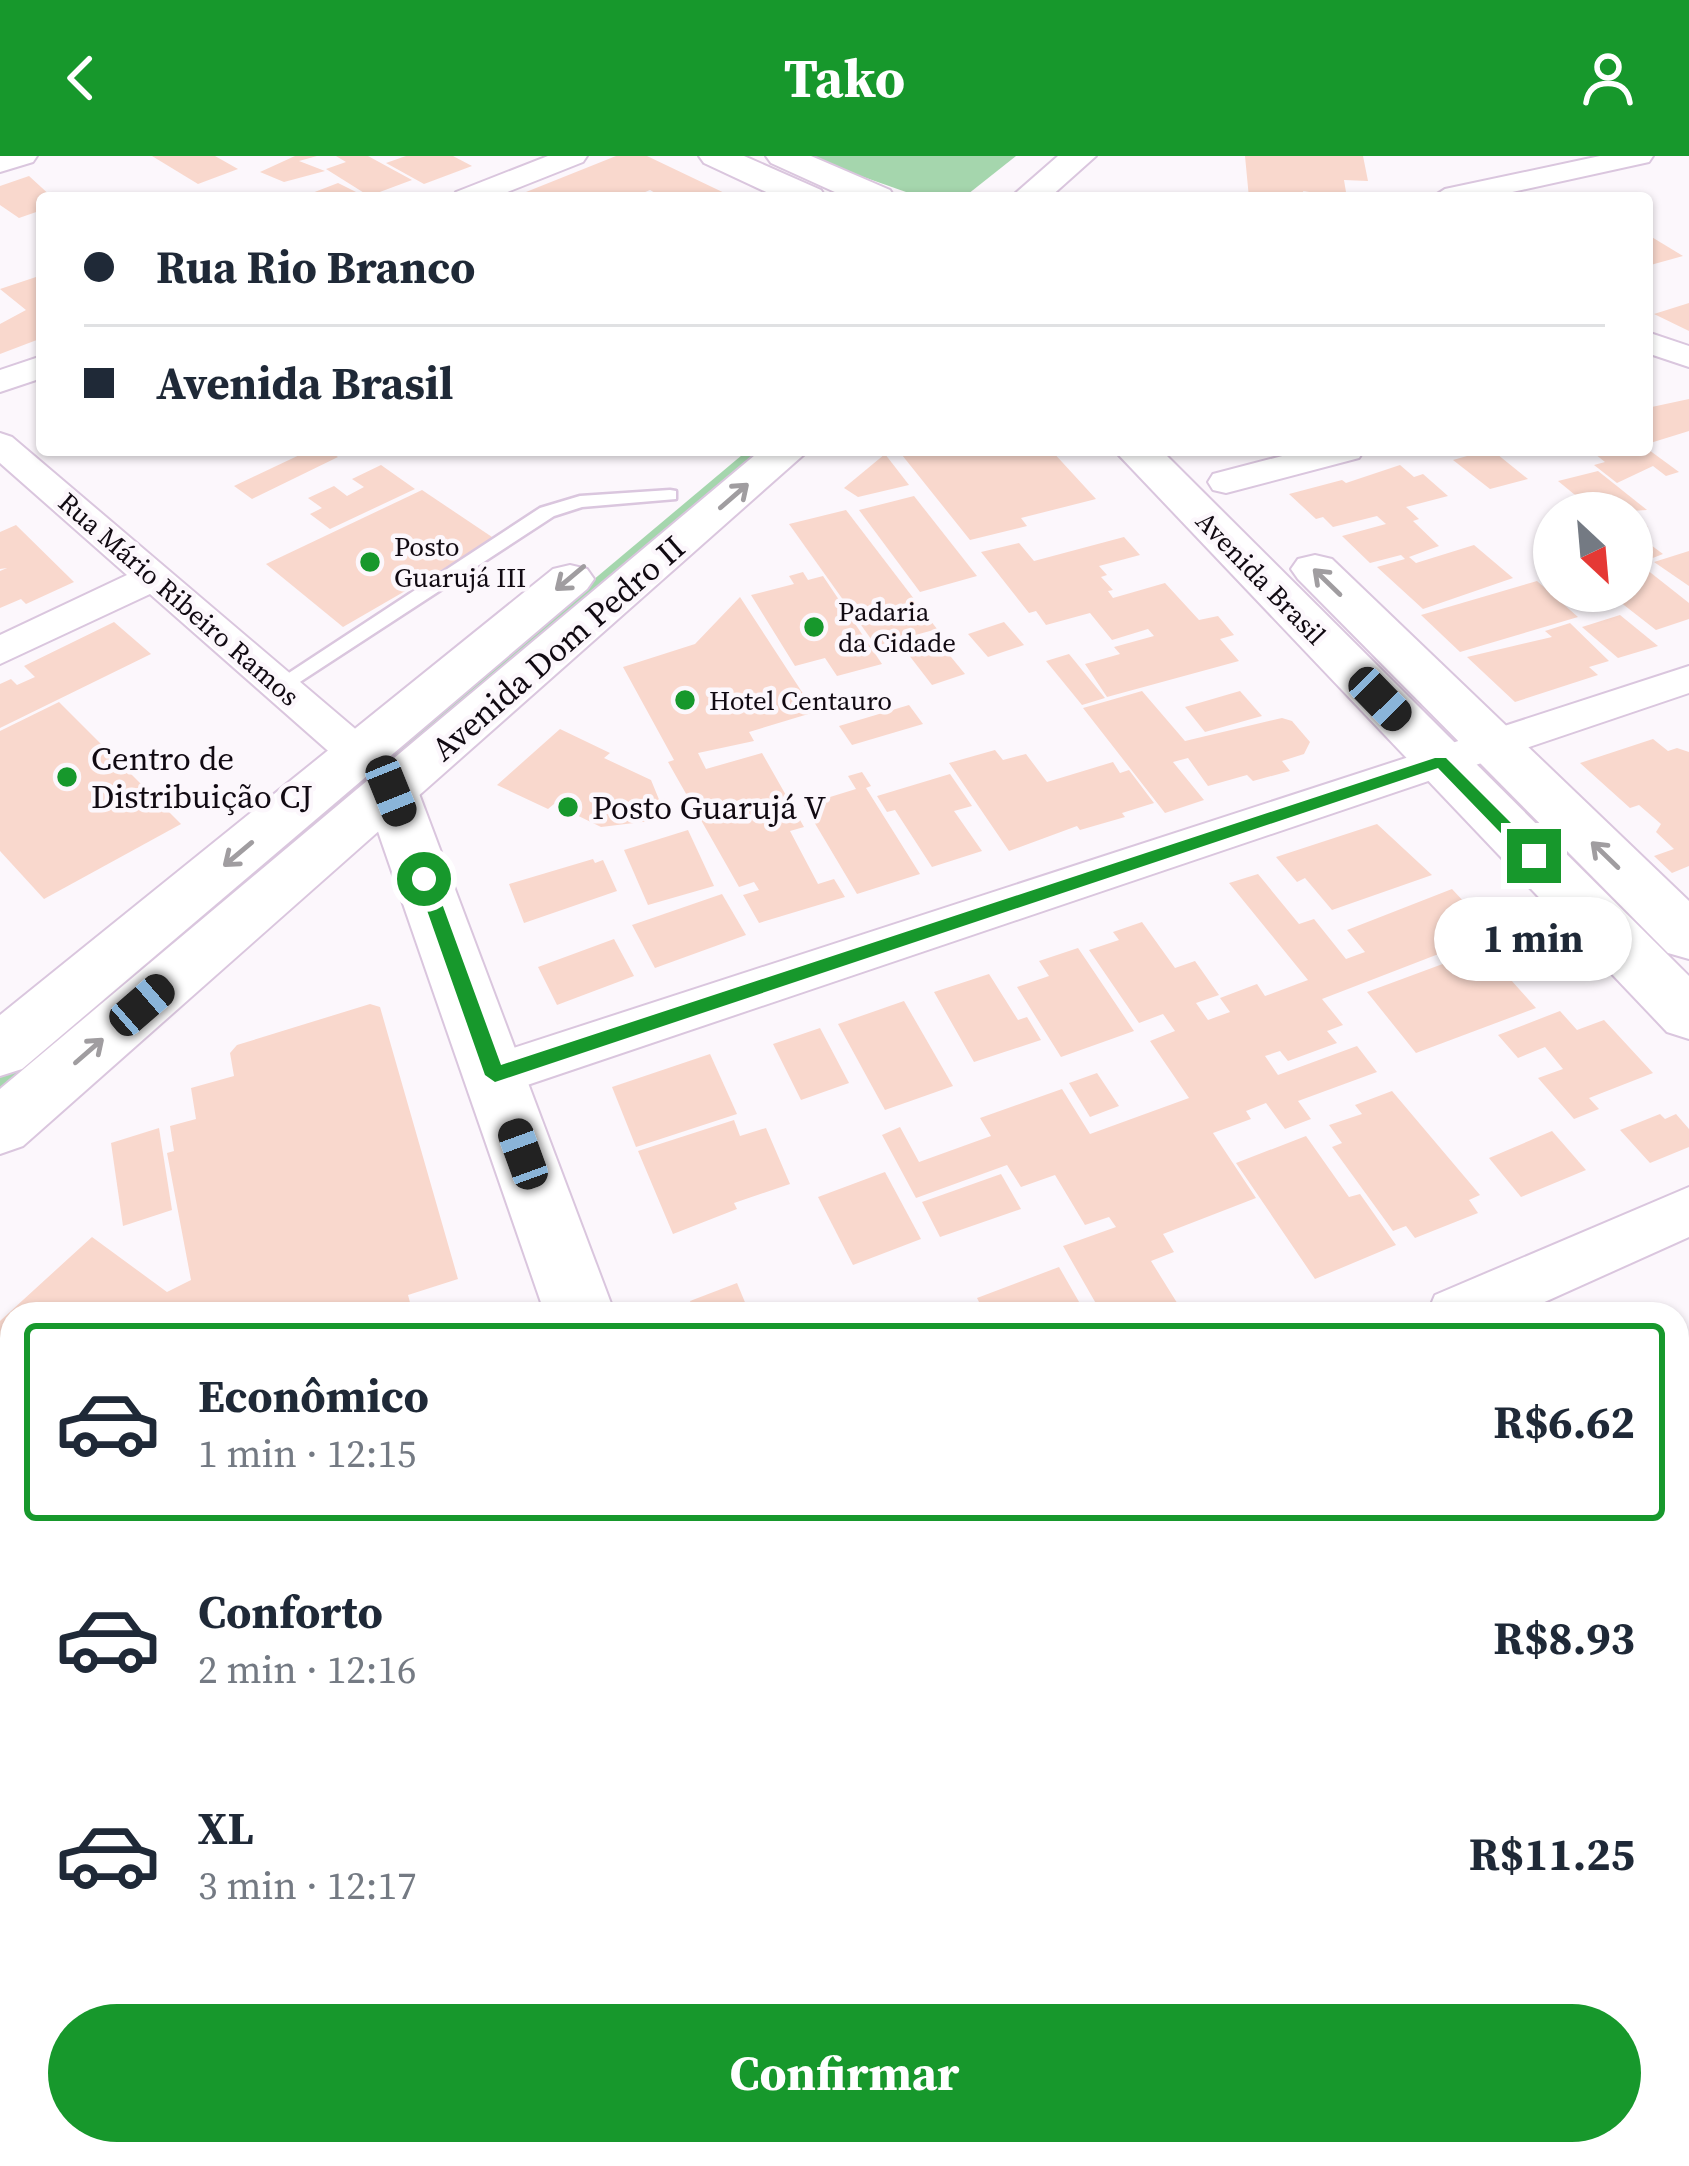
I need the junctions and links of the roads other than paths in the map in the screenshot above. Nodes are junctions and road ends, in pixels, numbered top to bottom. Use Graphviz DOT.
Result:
graph roads {
  1 [pos="23,156"];
  2 [pos="573,156"];
  3 [pos="716,156"];
  4 [pos="783,156"];
  5 [pos="1639,156"];
  6 [pos="1096,163"];
  7 [pos="0,164"];
  8 [pos="481,192"];
  9 [pos="795,192"];
  10 [pos="864,192"];
  11 [pos="1040,192"];
  12 [pos="1082,192"];
  13 [pos="1473,192"];
  14 [pos="1653,344"];
  15 [pos="1689,358"];
  16 [pos="36,368"];
  17 [pos="1653,368"];
  18 [pos="0,382"];
  19 [pos="0,444"];
  20 [pos="718,456"];
  21 [pos="780,456"];
  22 [pos="1142,456"];
  23 [pos="1295,456"];
  24 [pos="1210,466"];
  25 [pos="670,495"];
  26 [pos="154,577"];
  27 [pos="0,651"];
  28 [pos="1689,680"];
  29 [pos="279,686"];
  30 [pos="1493,744"];
  31 [pos="1441,762"];
  32 [pos="374,773"];
  33 [pos="1689,937"];
  34 [pos="1689,1015"];
  35 [pos="0,1051"];
  36 [pos="495,1075"];
  37 [pos="0,1127"];
  38 [pos="1689,1211"];
  39 [pos="576,1302"];
  40 [pos="1483,1302"];
  1 -- 7 [label="street"];
  2 -- 8 [label="street"];
  3 -- 9 [label="main road"];
  4 -- 10 [label="main road"];
  5 -- 13 [label="street"];
  6 -- 11 [label="main road"];
  6 -- 12 [label="main road"];
  14 -- 15 [label="street"];
  15 -- 17 [label="street"];
  16 -- 18 [label="street"];
  19 -- 26 [label="street, Rua Mário Ribeiro Ramos"];
  20 -- 25 [label="main road, Avenida Dom Pedro II"];
  32 -- 21 [label="main road, Avenida Dom Pedro II, one-way"];
  22 -- 31 [label="main road, Avenida Brasil"];
  23 -- 24 [label="street"];
  30 -- 24 [label="main road, Avenida Brasil, one-way"];
  25 -- 29 [label="lane"];
  25 -- 32 [label="main road, Avenida Dom Pedro II, one-way"];
  26 -- 27 [label="street"];
  26 -- 29 [label="street, Rua Mário Ribeiro Ramos"];
  28 -- 30 [label="street"];
  29 -- 32 [label="street, Rua Mário Ribeiro Ramos"];
  30 -- 31 [label="street"];
  33 -- 30 [label="main road, Avenida Brasil, one-way"];
  31 -- 34 [label="main road, Avenida Brasil"];
  31 -- 36 [label="street"];
  32 -- 35 [label="main road, Avenida Dom Pedro II, one-way"];
  32 -- 36 [label="main road"];
  37 -- 32 [label="main road, Avenida Dom Pedro II, one-way"];
  36 -- 39 [label="main road"];
  38 -- 40 [label="street"];
}
